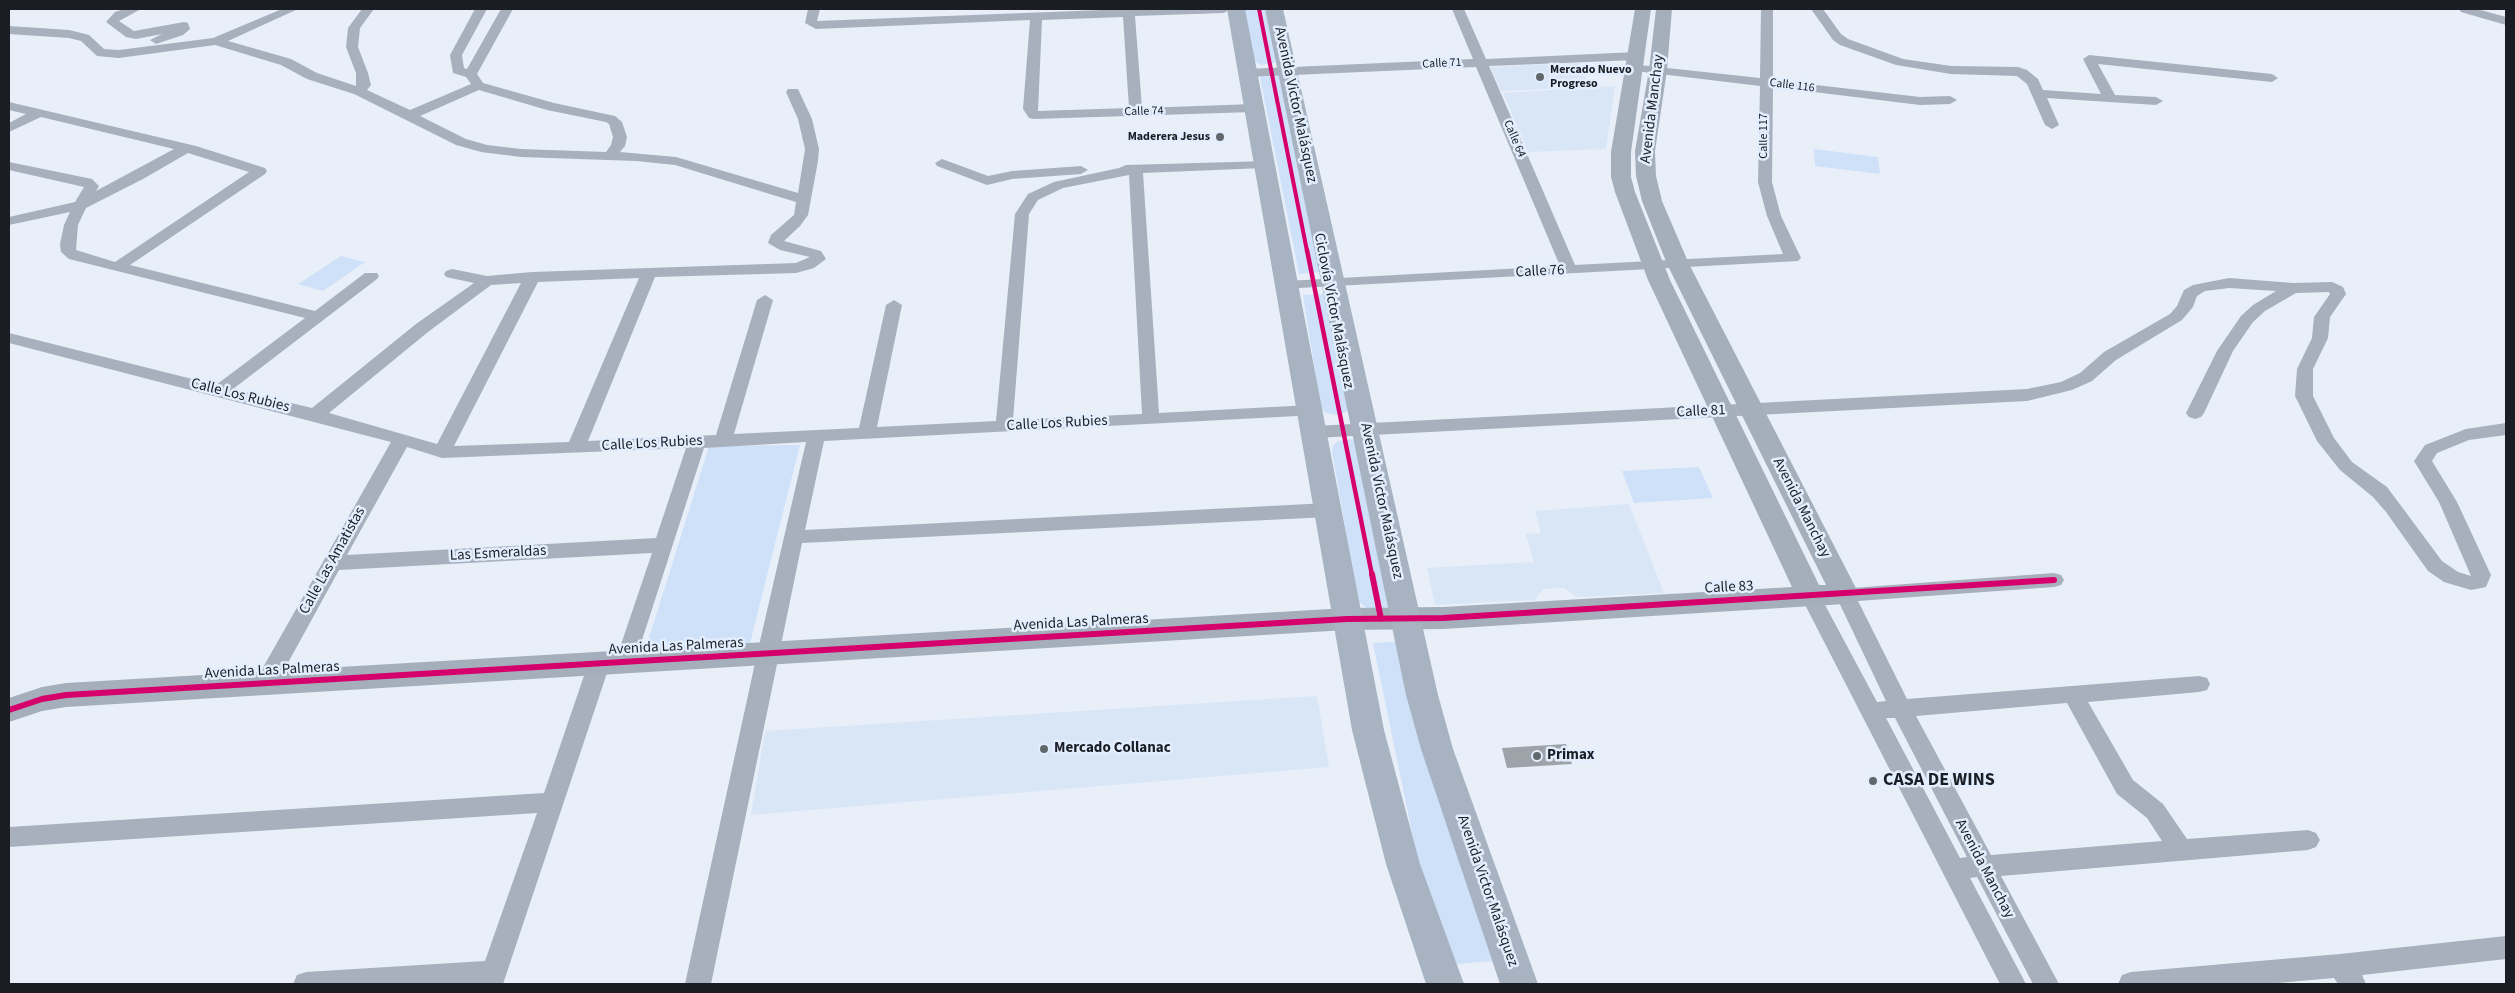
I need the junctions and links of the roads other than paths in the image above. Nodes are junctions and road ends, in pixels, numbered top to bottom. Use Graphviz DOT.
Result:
graph roads {
  1 [pos="135,9"];
  2 [pos="292,9"];
  3 [pos="368,9"];
  4 [pos="481,9"];
  5 [pos="507,9"];
  6 [pos="814,9"];
  7 [pos="855,9"];
  8 [pos="1224,9"];
  9 [pos="1236,9"];
  10 [pos="1274,9"];
  11 [pos="1458,9"];
  12 [pos="1643,9"];
  13 [pos="1664,9"];
  14 [pos="1767,9"];
  15 [pos="1817,9"];
  16 [pos="2465,9"];
  17 [pos="1129,12"];
  18 [pos="993,13"];
  19 [pos="1036,16"];
  20 [pos="2506,21"];
  21 [pos="853,23"];
  22 [pos="9,30"];
  23 [pos="216,41"];
  24 [pos="107,54"];
  25 [pos="1481,62"];
  26 [pos="1636,62"];
  27 [pos="1658,70"];
  28 [pos="1288,71"];
  29 [pos="1247,73"];
  30 [pos="470,74"];
  31 [pos="2272,78"];
  32 [pos="1764,83"];
  33 [pos="478,86"];
  34 [pos="359,91"];
  35 [pos="793,92"];
  36 [pos="2038,94"];
  37 [pos="2110,98"];
  38 [pos="1950,100"];
  39 [pos="2156,101"];
  40 [pos="9,106"];
  41 [pos="1253,108"];
  42 [pos="1136,112"];
  43 [pos="39,113"];
  44 [pos="410,115"];
  45 [pos="2052,125"];
  46 [pos="9,128"];
  47 [pos="186,148"];
  48 [pos="610,156"];
  49 [pos="942,164"];
  50 [pos="1264,164"];
  51 [pos="9,166"];
  52 [pos="1136,169"];
  53 [pos="802,199"];
  54 [pos="80,205"];
  55 [pos="9,220"];
  56 [pos="1793,258"];
  57 [pos="1678,264"];
  58 [pos="1653,266"];
  59 [pos="116,268"];
  60 [pos="1569,270"];
  61 [pos="452,274"];
  62 [pos="649,274"];
  63 [pos="371,276"];
  64 [pos="532,277"];
  65 [pos="487,281"];
  66 [pos="1334,283"];
  67 [pos="1286,286"];
  68 [pos="2293,288"];
  69 [pos="764,300"];
  70 [pos="894,305"];
  71 [pos="317,316"];
  72 [pos="9,338"];
  73 [pos="219,391"];
  74 [pos="1751,410"];
  75 [pos="1720,411"];
  76 [pos="2195,413"];
  77 [pos="315,415"];
  78 [pos="1151,419"];
  79 [pos="1312,422"];
  80 [pos="1004,427"];
  81 [pos="1366,429"];
  82 [pos="2506,429"];
  83 [pos="867,434"];
  84 [pos="816,437"];
  85 [pos="402,439"];
  86 [pos="723,441"];
  87 [pos="697,442"];
  88 [pos="576,448"];
  89 [pos="442,452"];
  90 [pos="1328,510"];
  91 [pos="793,538"];
  92 [pos="664,545"];
  93 [pos="332,563"];
  94 [pos="2054,580"];
  95 [pos="1845,594"];
  96 [pos="1810,596"];
  97 [pos="1406,618"];
  98 [pos="1348,619"];
  99 [pos="767,654"];
  100 [pos="613,663"];
  101 [pos="265,684"];
  102 [pos="2199,684"];
  103 [pos="2073,694"];
  104 [pos="1900,707"];
  105 [pos="9,710"];
  106 [pos="1869,710"];
  107 [pos="552,802"];
  108 [pos="9,837"];
  109 [pos="2308,840"];
  110 [pos="2182,850"];
  111 [pos="1982,866"];
  112 [pos="1952,869"];
  113 [pos="2506,947"];
  114 [pos="2347,975"];
  115 [pos="492,978"];
  116 [pos="306,984"];
  117 [pos="698,984"];
  118 [pos="1445,984"];
  119 [pos="1519,984"];
  120 [pos="2013,984"];
  121 [pos="2046,984"];
  122 [pos="2131,984"];
  1 -- 24 [label="street"];
  2 -- 23 [label="street"];
  3 -- 34 [label="street"];
  4 -- 30 [label="street"];
  5 -- 30 [label="street"];
  6 -- 21 [label="street"];
  7 -- 21 [label="street"];
  8 -- 17 [label="street"];
  9 -- 29 [label="main road"];
  10 -- 28 [label="main road, Avenida Victor Malásquez"];
  11 -- 25 [label="street, Calle 64"];
  12 -- 26 [label="street, Avenida Manchay"];
  13 -- 27 [label="street, Avenida Manchay"];
  14 -- 32 [label="street, Calle 117"];
  15 -- 36 [label="street"];
  16 -- 20 [label="street"];
  17 -- 19 [label="street"];
  17 -- 42 [label="street"];
  18 -- 19 [label="street"];
  18 -- 21 [label="street"];
  19 -- 42 [label="street, Calle 74"];
  22 -- 24 [label="street"];
  23 -- 24 [label="street"];
  23 -- 34 [label="street"];
  25 -- 26 [label="street, Calle 71"];
  25 -- 28 [label="street, Calle 71"];
  25 -- 60 [label="street, Calle 64"];
  26 -- 27 [label="street, Calle 116"];
  26 -- 58 [label="street, Avenida Manchay"];
  27 -- 32 [label="street, Calle 116"];
  27 -- 57 [label="street, Avenida Manchay"];
  28 -- 29 [label="street, Calle 71"];
  28 -- 66 [label="main road, Avenida Victor Malásquez"];
  29 -- 41 [label="main road"];
  30 -- 33 [label="street"];
  31 -- 37 [label="street"];
  32 -- 38 [label="street, Calle 116"];
  32 -- 56 [label="street, Calle 117"];
  33 -- 44 [label="street"];
  33 -- 48 [label="street"];
  34 -- 44 [label="street"];
  35 -- 53 [label="street"];
  36 -- 37 [label="street"];
  36 -- 45 [label="street"];
  37 -- 39 [label="street"];
  40 -- 43 [label="street"];
  41 -- 42 [label="street, Calle 74"];
  41 -- 50 [label="main road"];
  43 -- 46 [label="street"];
  43 -- 47 [label="street"];
  44 -- 48 [label="street"];
  47 -- 54 [label="street"];
  47 -- 59 [label="street"];
  48 -- 53 [label="street"];
  49 -- 52 [label="street"];
  50 -- 52 [label="street"];
  50 -- 67 [label="main road"];
  51 -- 54 [label="street"];
  52 -- 78 [label="street"];
  52 -- 80 [label="street"];
  53 -- 62 [label="street"];
  54 -- 55 [label="street"];
  54 -- 59 [label="street"];
  56 -- 57 [label="street, Calle 76"];
  57 -- 58 [label="street, Calle 76"];
  57 -- 74 [label="street, Avenida Manchay"];
  58 -- 60 [label="street, Calle 76"];
  58 -- 75 [label="street, Avenida Manchay"];
  59 -- 71 [label="street"];
  60 -- 66 [label="street, Calle 76"];
  61 -- 65 [label="street"];
  62 -- 64 [label="street"];
  62 -- 88 [label="street"];
  63 -- 71 [label="street"];
  64 -- 65 [label="street"];
  64 -- 89 [label="street"];
  65 -- 77 [label="street"];
  66 -- 67 [label="street, Calle 76"];
  66 -- 81 [label="main road, Avenida Victor Malásquez"];
  67 -- 79 [label="main road"];
  68 -- 74 [label="street, Calle 81"];
  68 -- 76 [label="street"];
  68 -- 82 [label="street"];
  69 -- 86 [label="street"];
  70 -- 83 [label="street"];
  71 -- 73 [label="street"];
  72 -- 73 [label="street, Calle Los Rubies"];
  73 -- 77 [label="street, Calle Los Rubies"];
  74 -- 75 [label="street, Calle 81"];
  74 -- 95 [label="street, Avenida Manchay"];
  75 -- 81 [label="street, Calle 81"];
  75 -- 96 [label="street, Avenida Manchay"];
  77 -- 85 [label="street, Calle Los Rubies"];
  78 -- 79 [label="street, Calle Los Rubies"];
  78 -- 80 [label="street, Calle Los Rubies"];
  79 -- 81 [label="street, Calle 81"];
  79 -- 90 [label="main road"];
  80 -- 83 [label="street, Calle Los Rubies"];
  81 -- 97 [label="main road, Avenida Victor Malásquez"];
  83 -- 84 [label="street, Calle Los Rubies"];
  84 -- 86 [label="street, Calle Los Rubies"];
  84 -- 91 [label="street"];
  85 -- 89 [label="street, Calle Los Rubies"];
  85 -- 93 [label="street, Calle Las Amatistas"];
  86 -- 87 [label="street, Calle Los Rubies"];
  87 -- 88 [label="street, Calle Los Rubies"];
  87 -- 92 [label="street"];
  88 -- 89 [label="street, Calle Los Rubies"];
  90 -- 91 [label="street"];
  90 -- 98 [label="main road"];
  91 -- 99 [label="street"];
  92 -- 93 [label="street, Las Esmeraldas"];
  92 -- 100 [label="street"];
  93 -- 101 [label="street, Calle Las Amatistas"];
  94 -- 95 [label="street, Calle 83"];
  95 -- 96 [label="street, Calle 83"];
  95 -- 104 [label="street, Avenida Manchay"];
  96 -- 97 [label="street, Calle 83"];
  96 -- 106 [label="street, Avenida Manchay"];
  97 -- 98 [label="street, Calle 83"];
  97 -- 119 [label="main road, Avenida Victor Malásquez"];
  98 -- 99 [label="street, Avenida Las Palmeras"];
  98 -- 118 [label="main road"];
  99 -- 100 [label="street, Avenida Las Palmeras"];
  99 -- 117 [label="street"];
  100 -- 101 [label="street, Avenida Las Palmeras"];
  100 -- 107 [label="street"];
  101 -- 105 [label="street, Avenida Las Palmeras"];
  102 -- 103 [label="street"];
  103 -- 104 [label="street"];
  103 -- 110 [label="street"];
  104 -- 106 [label="street"];
  104 -- 111 [label="street, Avenida Manchay"];
  106 -- 112 [label="street, Avenida Manchay"];
  107 -- 108 [label="street"];
  107 -- 115 [label="street"];
  109 -- 110 [label="street"];
  110 -- 111 [label="street"];
  111 -- 112 [label="street"];
  111 -- 121 [label="street, Avenida Manchay"];
  112 -- 120 [label="street, Avenida Manchay"];
  113 -- 114 [label="street"];
  114 -- 122 [label="street"];
  115 -- 116 [label="street"];
}
